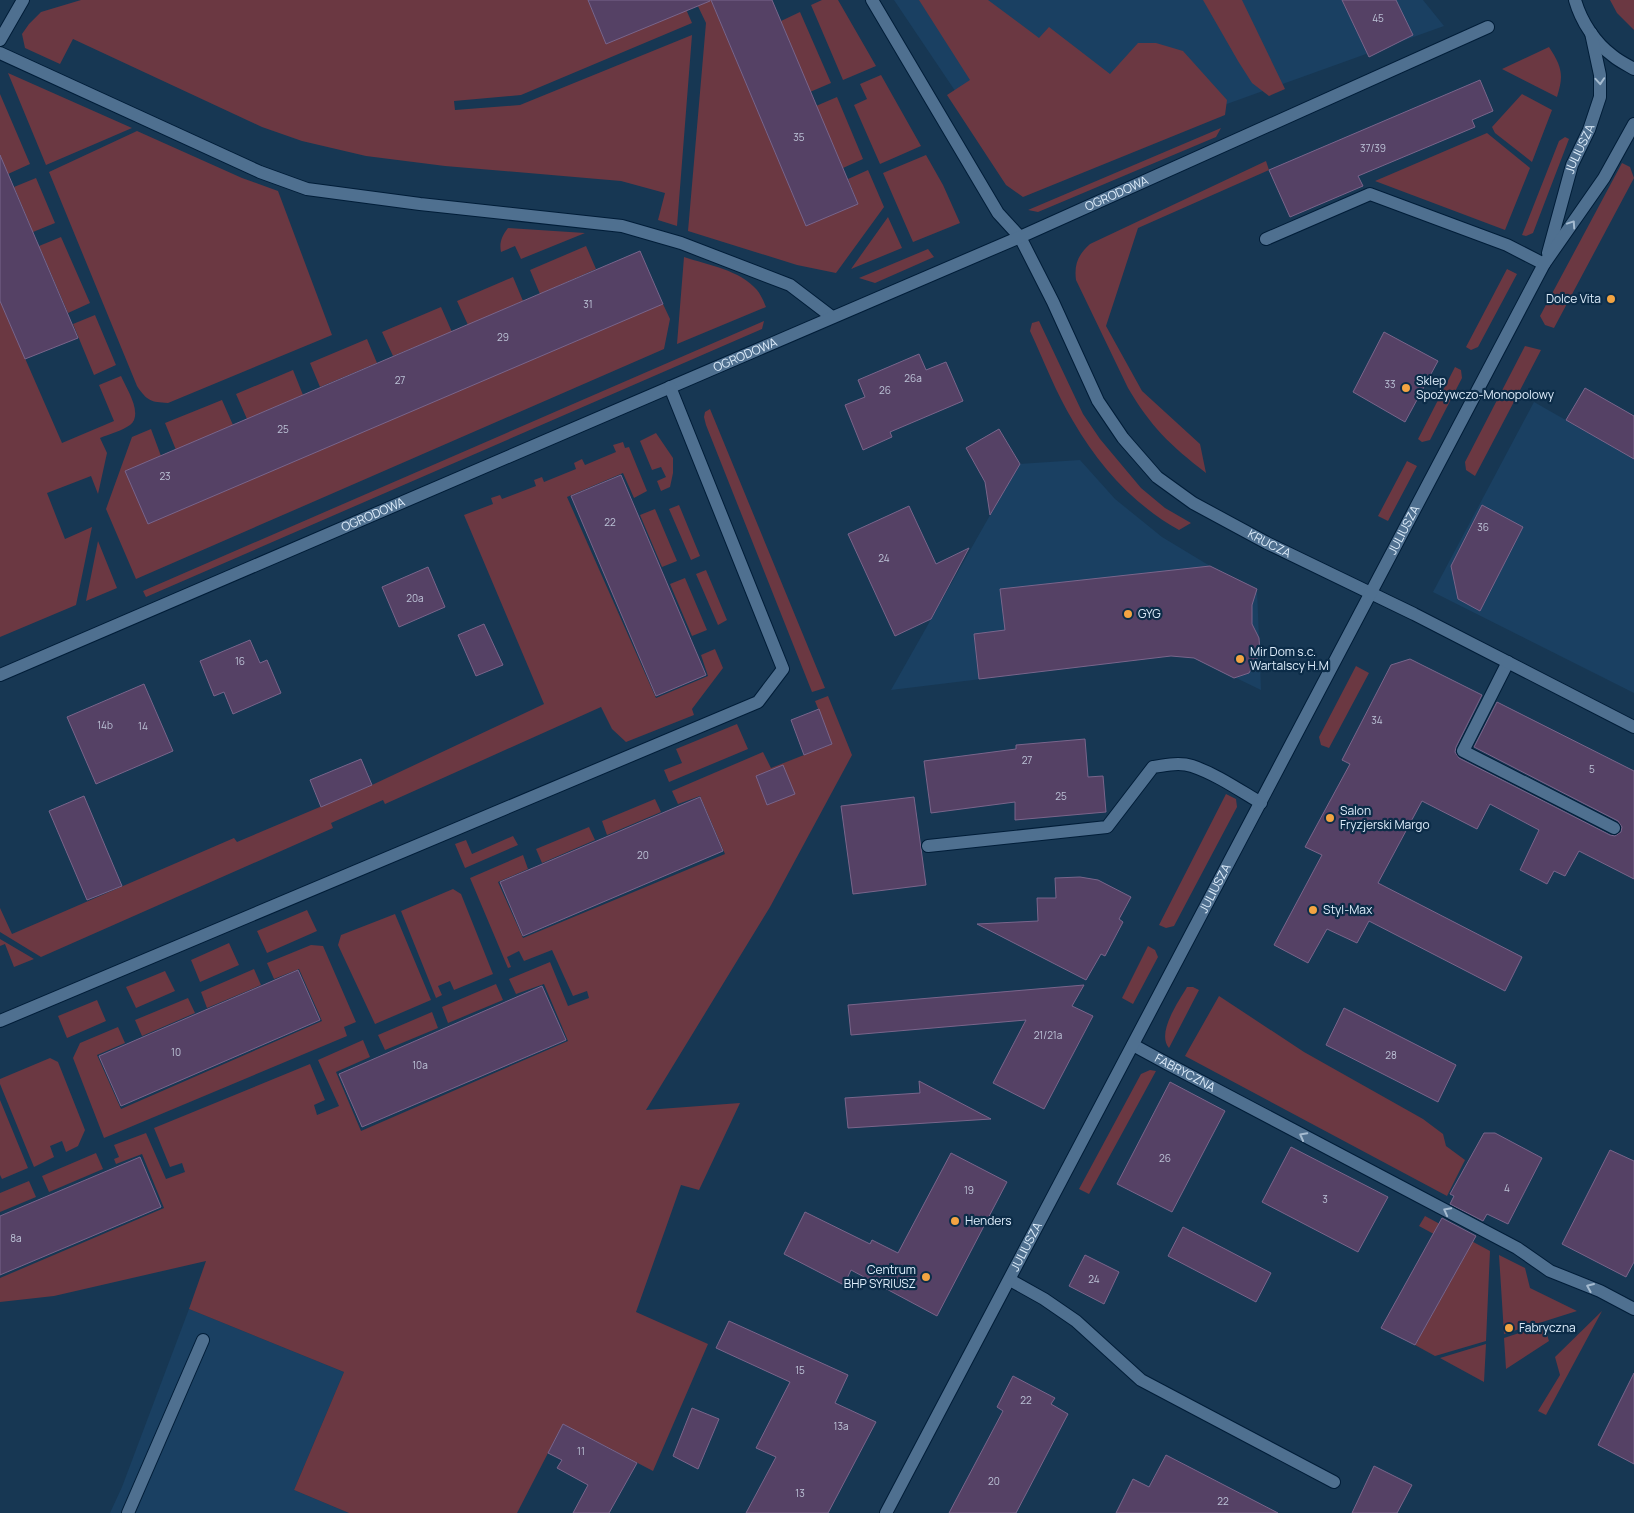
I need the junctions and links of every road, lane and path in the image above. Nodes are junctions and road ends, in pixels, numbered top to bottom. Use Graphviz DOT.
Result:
graph roads {
  1 [pos="23,0"];
  2 [pos="872,0"];
  3 [pos="1575,0"];
  4 [pos="1488,27"];
  5 [pos="1591,33"];
  6 [pos="0,40"];
  7 [pos="0,53"];
  8 [pos="1634,69"];
  9 [pos="1634,124"];
  10 [pos="1020,237"];
  11 [pos="1266,239"];
  12 [pos="1544,264"];
  13 [pos="832,317"];
  14 [pos="670,387"];
  15 [pos="1371,593"];
  16 [pos="1508,662"];
  17 [pos="0,675"];
  18 [pos="1634,727"];
  19 [pos="1261,803"];
  20 [pos="1614,828"];
  21 [pos="928,846"];
  22 [pos="0,1021"];
  23 [pos="1134,1045"];
  24 [pos="1010,1280"];
  25 [pos="1634,1309"];
  26 [pos="203,1340"];
  27 [pos="1334,1482"];
  28 [pos="128,1513"];
  29 [pos="886,1513"];
  1 -- 6 [label="street"];
  2 -- 10 [label="street, KRUCZA"];
  3 -- 5 [label="street"];
  4 -- 10 [label="street, OGRODOWA"];
  5 -- 8 [label="street"];
  5 -- 12 [label="street, JULIUSZA, one-way"];
  7 -- 13 [label="street"];
  12 -- 9 [label="street, JULIUSZA, one-way"];
  10 -- 13 [label="street, OGRODOWA"];
  10 -- 15 [label="street, KRUCZA"];
  11 -- 12 [label="street"];
  12 -- 15 [label="street, JULIUSZA"];
  13 -- 14 [label="street, OGRODOWA"];
  14 -- 17 [label="street, OGRODOWA"];
  14 -- 22 [label="street"];
  15 -- 16 [label="street, KRUCZA"];
  15 -- 19 [label="street, JULIUSZA"];
  16 -- 18 [label="street, KRUCZA"];
  16 -- 20 [label="street"];
  19 -- 21 [label="street"];
  19 -- 23 [label="street, JULIUSZA"];
  23 -- 24 [label="street, JULIUSZA"];
  25 -- 23 [label="street, FABRYCZNA, one-way"];
  24 -- 27 [label="street"];
  24 -- 29 [label="street, JULIUSZA"];
  26 -- 28 [label="street"];
}
